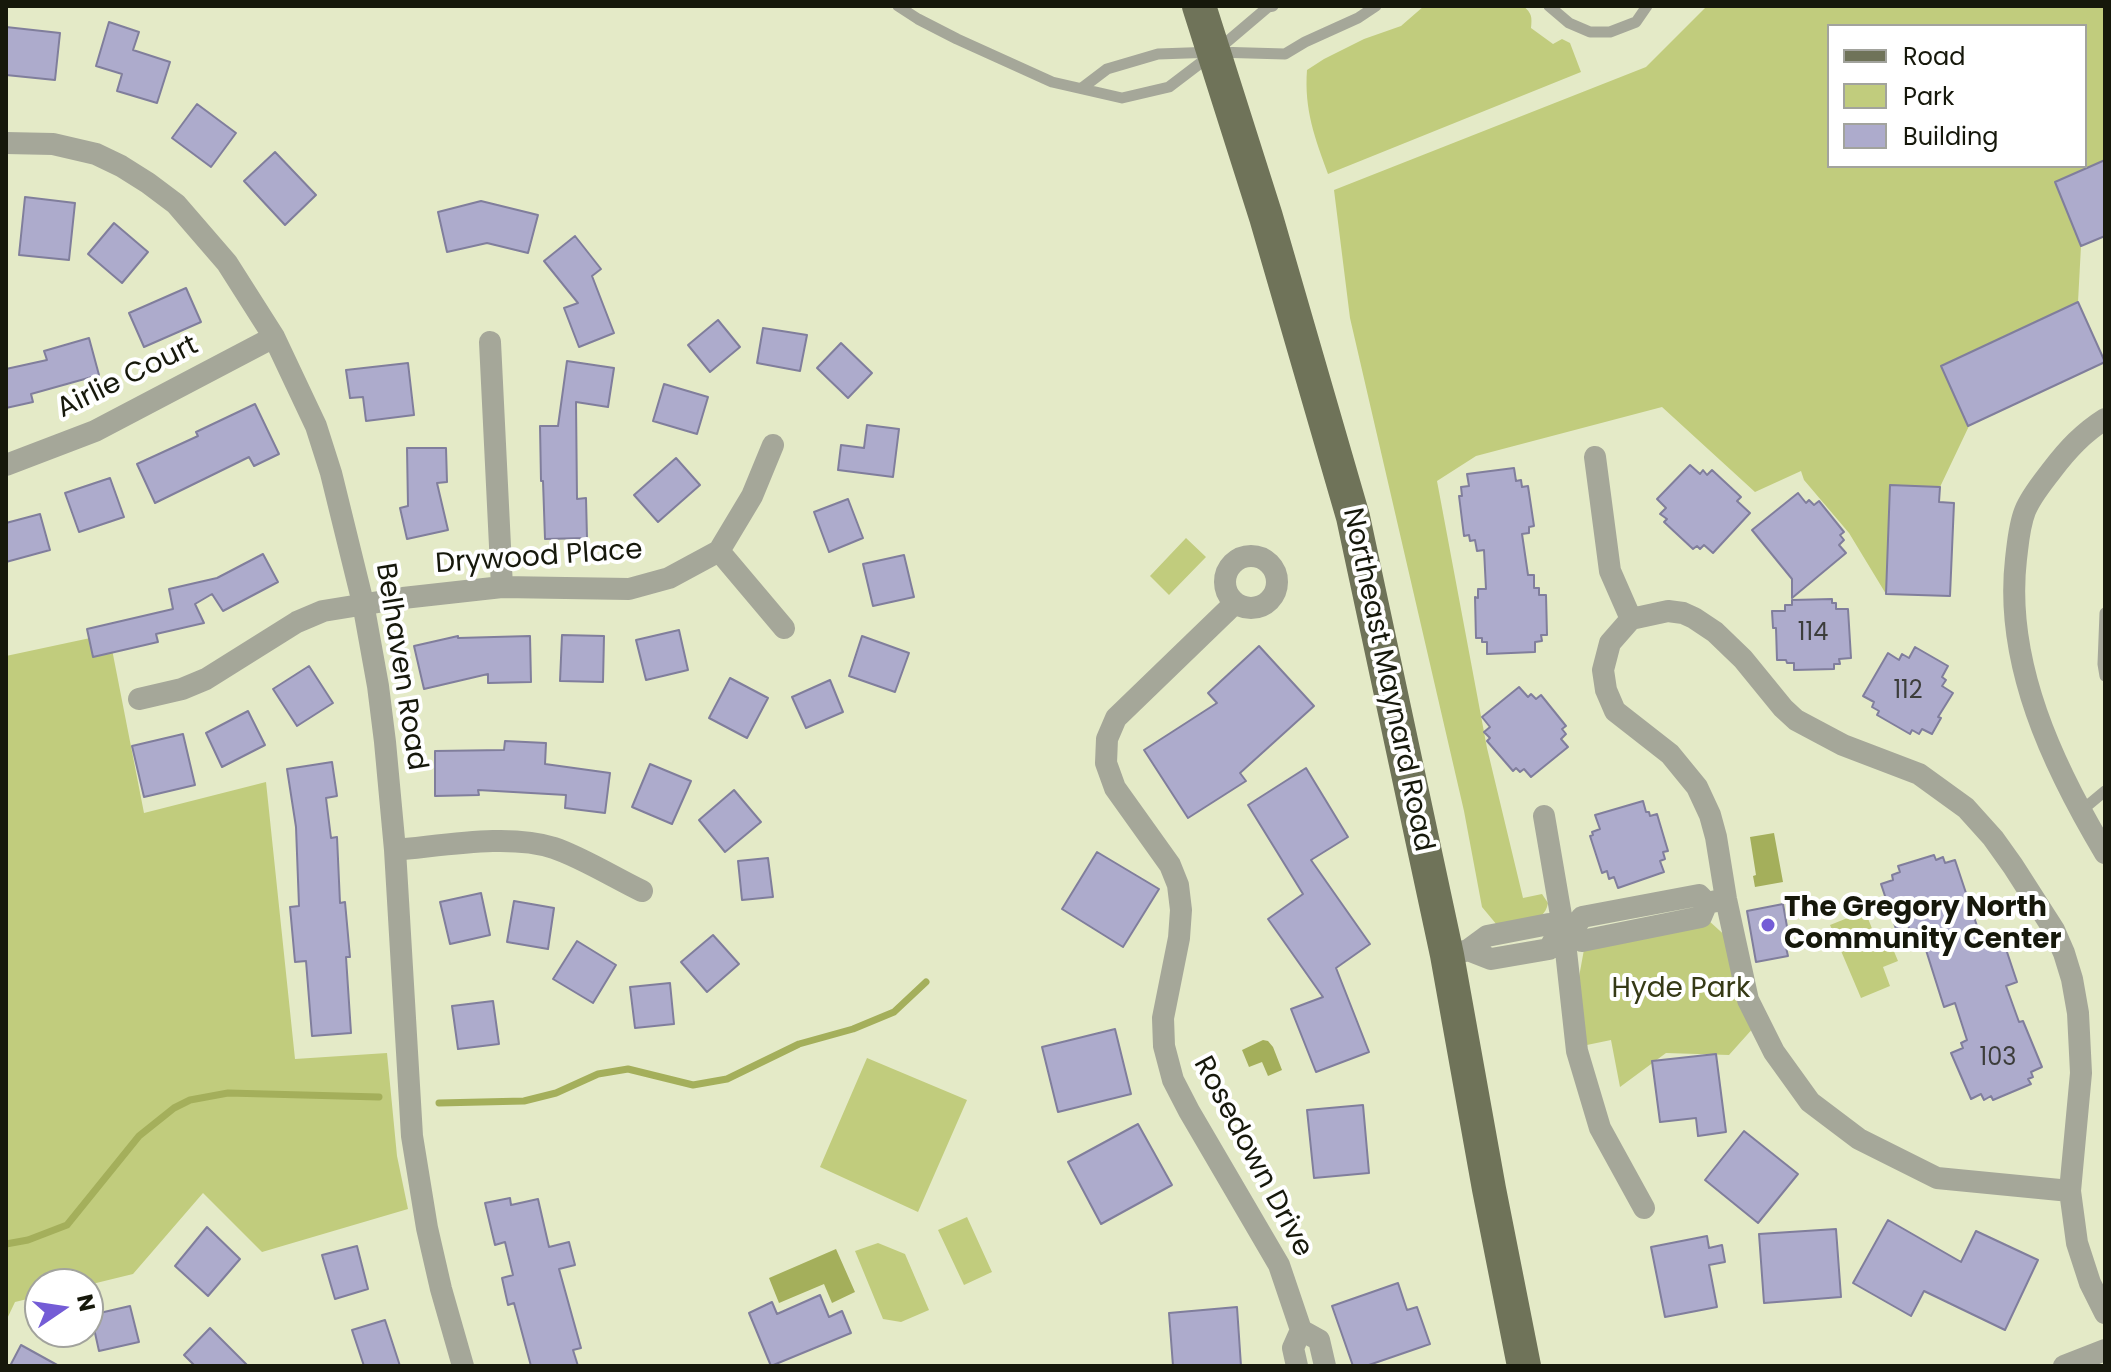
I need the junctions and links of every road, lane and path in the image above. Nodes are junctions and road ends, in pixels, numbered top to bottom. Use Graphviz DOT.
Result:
graph roads {
  1 [pos="898,6"];
  2 [pos="1199,6"];
  3 [pos="1273,6"];
  4 [pos="1376,6"];
  5 [pos="1549,6"];
  6 [pos="1647,6"];
  7 [pos="1215,52"];
  8 [pos="1082,88"];
  9 [pos="6,143"];
  10 [pos="274,337"];
  11 [pos="490,342"];
  12 [pos="2105,419"];
  13 [pos="773,445"];
  14 [pos="1595,457"];
  15 [pos="6,465"];
  16 [pos="719,551"];
  17 [pos="502,587"];
  18 [pos="363,603"];
  19 [pos="1235,603"];
  20 [pos="2105,613"];
  21 [pos="1631,619"];
  22 [pos="784,628"];
  23 [pos="2105,676"];
  24 [pos="139,699"];
  25 [pos="2105,791"];
  26 [pos="2080,812"];
  27 [pos="1544,816"];
  28 [pos="395,850"];
  29 [pos="2105,853"];
  30 [pos="642,891"];
  31 [pos="1715,902"];
  32 [pos="1564,933"];
  33 [pos="1457,953"];
  34 [pos="2070,1191"];
  35 [pos="1644,1208"];
  36 [pos="2105,1313"];
  37 [pos="1301,1330"];
  38 [pos="2105,1350"];
  39 [pos="463,1366"];
  40 [pos="1297,1366"];
  41 [pos="1325,1366"];
  42 [pos="1524,1366"];
  43 [pos="2064,1366"];
  1 -- 8 [label="lane"];
  2 -- 7 [label="main road, Northeast Maynard Road"];
  3 -- 7 [label="lane"];
  4 -- 7 [label="lane"];
  5 -- 6 [label="lane"];
  7 -- 8 [label="lane"];
  7 -- 8 [label="lane"];
  7 -- 33 [label="main road, Northeast Maynard Road"];
  9 -- 10 [label="street, Belhaven Road"];
  10 -- 15 [label="street, Airlie Court"];
  10 -- 18 [label="street, Belhaven Road"];
  11 -- 17 [label="street"];
  12 -- 26 [label="street"];
  13 -- 16 [label="street"];
  14 -- 21 [label="street"];
  16 -- 17 [label="street, Drywood Place"];
  16 -- 22 [label="street"];
  17 -- 18 [label="street, Drywood Place"];
  18 -- 24 [label="street, Drywood Place"];
  18 -- 28 [label="street, Belhaven Road"];
  19 -- 37 [label="street, Rosedown Drive"];
  20 -- 23 [label="lane"];
  21 -- 31 [label="street"];
  21 -- 34 [label="street"];
  25 -- 26 [label="lane"];
  26 -- 29 [label="street"];
  27 -- 32 [label="street"];
  28 -- 30 [label="street"];
  28 -- 39 [label="street, Belhaven Road"];
  31 -- 32 [label="street"];
  31 -- 34 [label="street"];
  32 -- 33 [label="street"];
  32 -- 35 [label="street"];
  33 -- 42 [label="main road, Northeast Maynard Road"];
  34 -- 36 [label="street"];
  37 -- 40 [label="street, Rosedown Drive"];
  37 -- 41 [label="street, Rosedown Drive"];
  38 -- 43 [label="street"];
}
